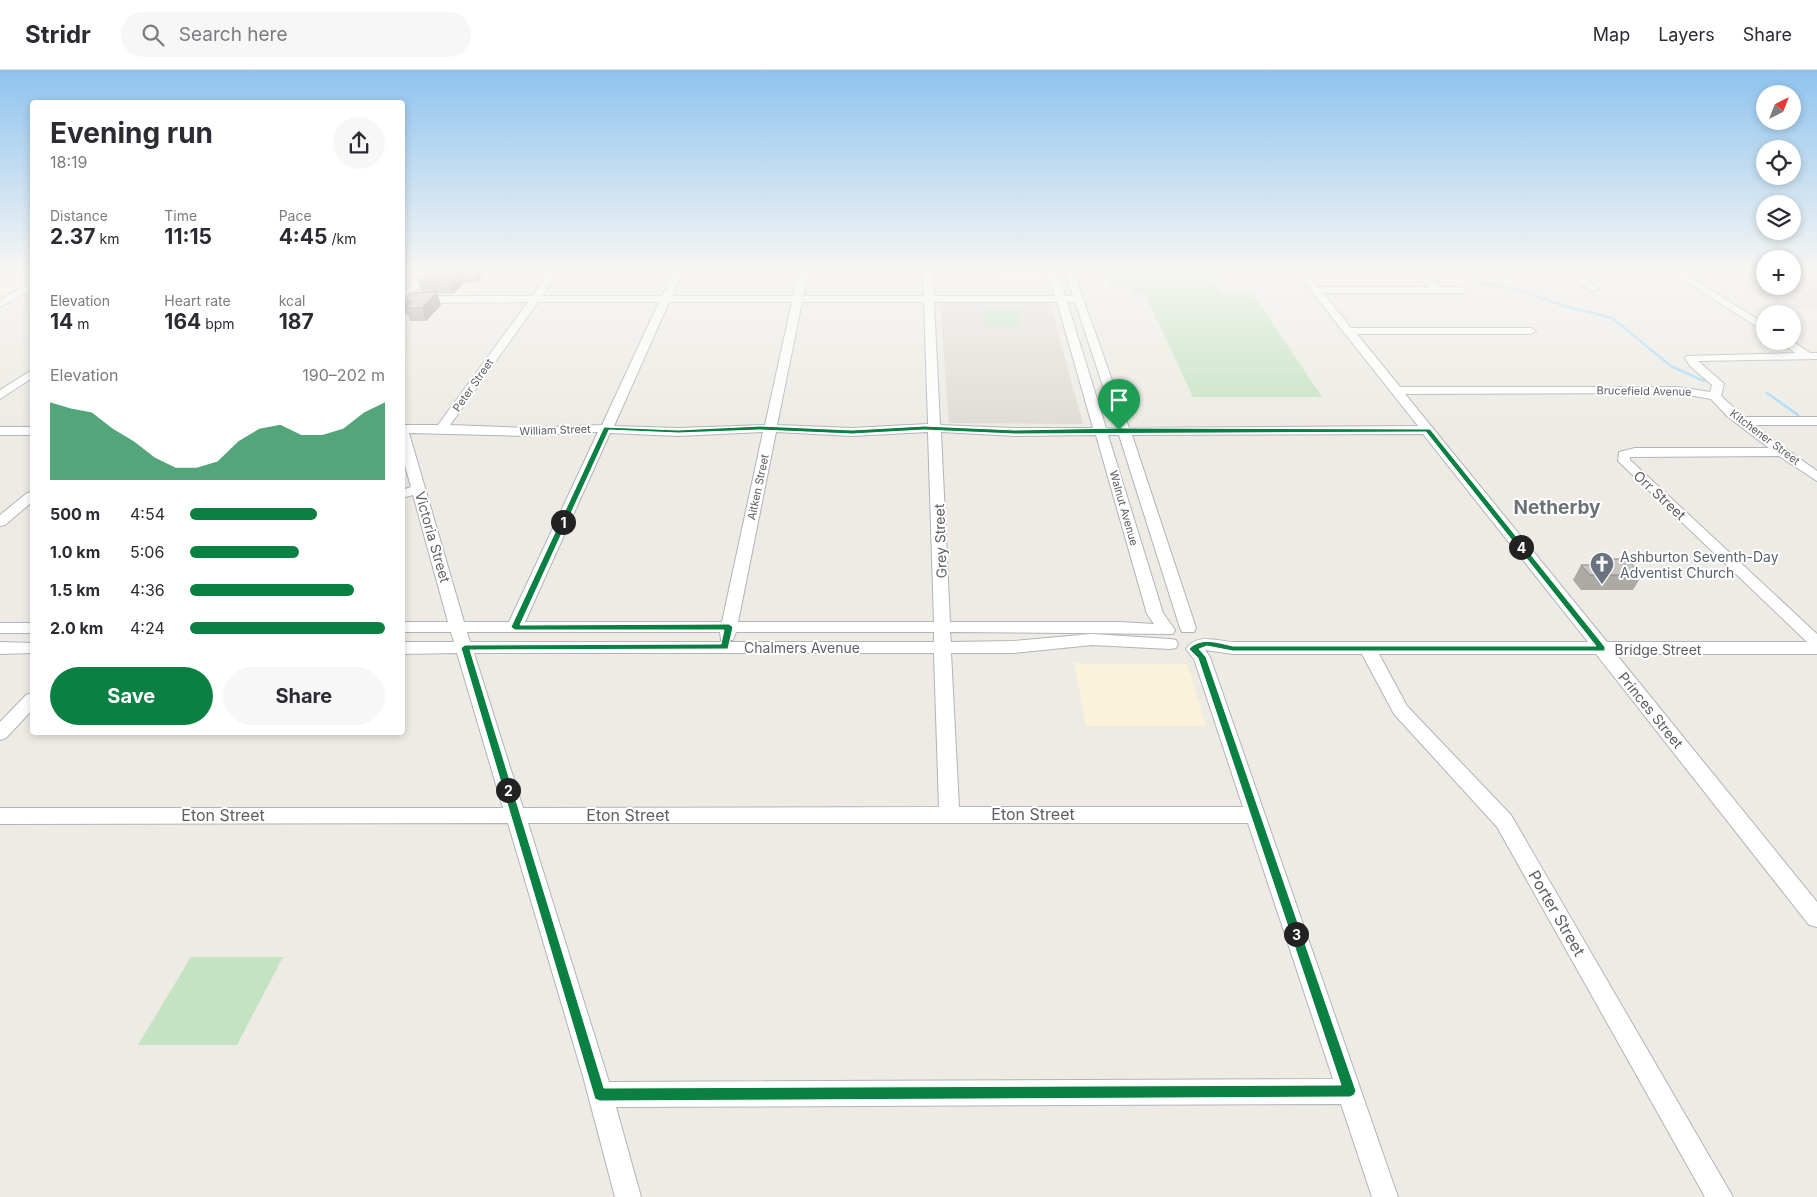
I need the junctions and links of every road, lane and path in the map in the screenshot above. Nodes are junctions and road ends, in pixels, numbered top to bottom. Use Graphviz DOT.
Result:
graph roads {
  1 [pos="519,321"];
  2 [pos="656,321"];
  3 [pos="793,321"];
  4 [pos="930,321"];
  5 [pos="1067,321"];
  6 [pos="1086,321"];
  7 [pos="1340,321"];
  8 [pos="1348,331"];
  9 [pos="1531,331"];
  10 [pos="1801,350"];
  11 [pos="1812,356"];
  12 [pos="30,374"];
  13 [pos="1396,390"];
  14 [pos="0,395"];
  15 [pos="1715,396"];
  16 [pos="1743,421"];
  17 [pos="1817,421"];
  18 [pos="442,428"];
  19 [pos="606,428"];
  20 [pos="770,428"];
  21 [pos="935,428"];
  22 [pos="405,430"];
  23 [pos="1101,430"];
  24 [pos="1124,430"];
  25 [pos="1428,430"];
  26 [pos="0,431"];
  27 [pos="30,431"];
  28 [pos="405,441"];
  29 [pos="1785,452"];
  30 [pos="1817,477"];
  31 [pos="419,490"];
  32 [pos="405,493"];
  33 [pos="30,498"];
  34 [pos="0,522"];
  35 [pos="1155,614"];
  36 [pos="515,627"];
  37 [pos="729,627"];
  38 [pos="1121,627"];
  39 [pos="0,628"];
  40 [pos="30,628"];
  41 [pos="405,628"];
  42 [pos="943,628"];
  43 [pos="1188,628"];
  44 [pos="1169,637"];
  45 [pos="463,639"];
  46 [pos="1817,643"];
  47 [pos="1197,646"];
  48 [pos="725,647"];
  49 [pos="944,647"];
  50 [pos="0,648"];
  51 [pos="30,648"];
  52 [pos="405,648"];
  53 [pos="1817,648"];
  54 [pos="1368,649"];
  55 [pos="1602,649"];
  56 [pos="30,701"];
  57 [pos="0,733"];
  58 [pos="949,814"];
  59 [pos="515,815"];
  60 [pos="1256,815"];
  61 [pos="0,816"];
  62 [pos="1817,918"];
  63 [pos="1350,1091"];
  64 [pos="600,1095"];
  65 [pos="628,1197"];
  66 [pos="1385,1197"];
  67 [pos="1720,1197"];
  1 -- 18 [label="street, Peter Street"];
  2 -- 19 [label="street"];
  3 -- 20 [label="street, Aitken Street"];
  4 -- 21 [label="street, Grey Street"];
  5 -- 23 [label="street, Walnut Avenue"];
  6 -- 24 [label="street, Walnut Avenue"];
  7 -- 8 [label="street, Princes Street"];
  8 -- 9 [label="street"];
  8 -- 13 [label="street, Princes Street"];
  10 -- 11 [label="street"];
  11 -- 15 [label="street, Brucefield Avenue"];
  12 -- 14 [label="street"];
  13 -- 15 [label="street, Brucefield Avenue"];
  13 -- 25 [label="street, Princes Street"];
  15 -- 16 [label="street, Kitchener Street"];
  16 -- 17 [label="street"];
  16 -- 29 [label="street, Kitchener Street"];
  18 -- 19 [label="street, William Street"];
  18 -- 22 [label="street, William Street"];
  19 -- 20 [label="street, William Street"];
  19 -- 36 [label="street"];
  20 -- 21 [label="street, William Street"];
  20 -- 37 [label="street, Aitken Street"];
  21 -- 23 [label="street, William Street"];
  21 -- 42 [label="street, Grey Street"];
  23 -- 24 [label="street, William Street"];
  23 -- 35 [label="street, Walnut Avenue"];
  24 -- 25 [label="street, William Street"];
  24 -- 43 [label="street, Walnut Avenue"];
  25 -- 55 [label="street, Princes Street"];
  26 -- 27 [label="street"];
  28 -- 31 [label="street, Victoria Street"];
  29 -- 30 [label="street, Kitchener Street"];
  29 -- 46 [label="street, Orr Street"];
  31 -- 32 [label="street"];
  31 -- 45 [label="street, Victoria Street"];
  33 -- 34 [label="street"];
  35 -- 38 [label="street"];
  35 -- 44 [label="street, Walnut Avenue"];
  36 -- 37 [label="street, Chalmers Avenue"];
  36 -- 45 [label="street, Chalmers Avenue"];
  37 -- 42 [label="street, Chalmers Avenue"];
  37 -- 48 [label="street, Aitken Street"];
  38 -- 42 [label="street, Chalmers Avenue"];
  38 -- 44 [label="street, Chalmers Avenue"];
  39 -- 40 [label="street"];
  41 -- 45 [label="street, Chalmers Avenue"];
  42 -- 49 [label="street, Grey Street"];
  43 -- 44 [label="street"];
  43 -- 47 [label="street, Walnut Avenue"];
  44 -- 47 [label="street, Bridge Street"];
  44 -- 49 [label="street, Chalmers Avenue"];
  45 -- 48 [label="street, Chalmers Avenue"];
  45 -- 52 [label="street, Chalmers Avenue"];
  45 -- 59 [label="street, Victoria Street"];
  47 -- 54 [label="street, Bridge Street"];
  47 -- 60 [label="street"];
  48 -- 49 [label="street, Chalmers Avenue"];
  49 -- 58 [label="street, Grey Street"];
  50 -- 51 [label="street"];
  53 -- 55 [label="street, Bridge Street"];
  54 -- 55 [label="street, Bridge Street"];
  54 -- 67 [label="street, Porter Street"];
  55 -- 62 [label="street, Princes Street"];
  56 -- 57 [label="street"];
  58 -- 59 [label="street, Eton Street"];
  58 -- 60 [label="street, Eton Street"];
  59 -- 61 [label="street, Eton Street"];
  59 -- 64 [label="street, Victoria Street"];
  60 -- 63 [label="street"];
  63 -- 64 [label="street"];
  63 -- 66 [label="street"];
  64 -- 65 [label="street, Victoria Street"];
}
